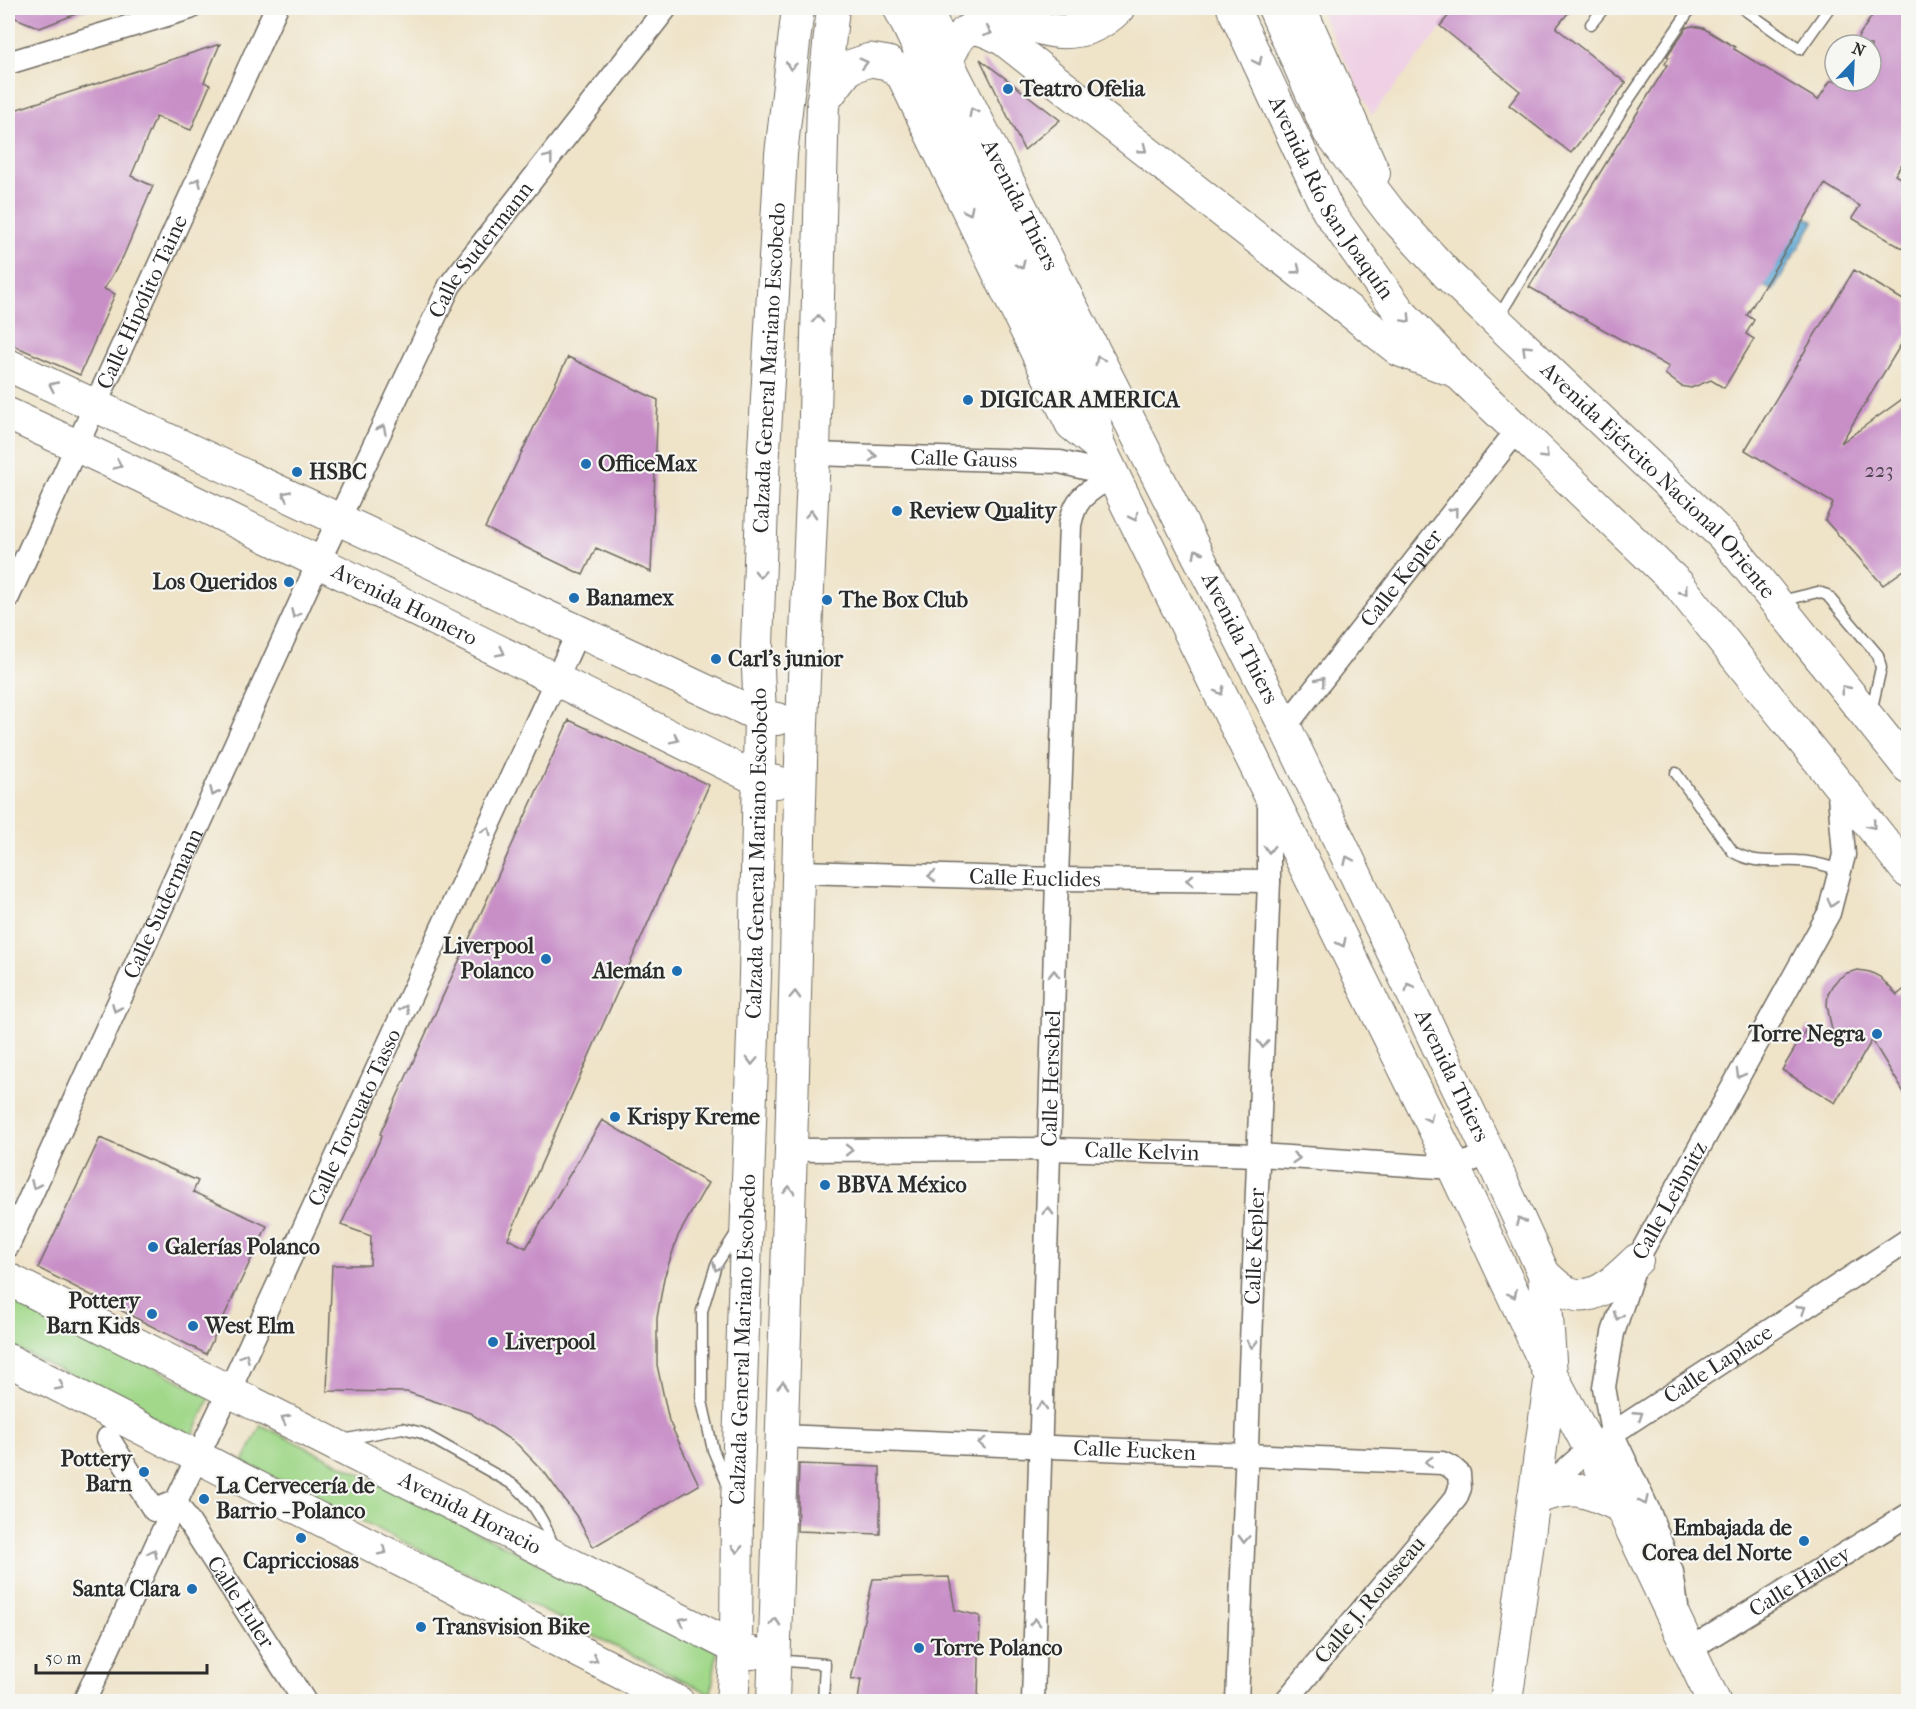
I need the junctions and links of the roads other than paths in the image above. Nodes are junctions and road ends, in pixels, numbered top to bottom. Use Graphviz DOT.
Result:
graph roads {
  1 [pos="190,8"];
  2 [pos="276,8"];
  3 [pos="666,8"];
  4 [pos="798,8"];
  5 [pos="833,8"];
  6 [pos="900,8"];
  7 [pos="927,8"];
  8 [pos="993,8"];
  9 [pos="1118,8"];
  10 [pos="1233,8"];
  11 [pos="1274,8"];
  12 [pos="1300,8"];
  13 [pos="1604,8"];
  14 [pos="1691,8"];
  15 [pos="1742,8"];
  16 [pos="1828,8"];
  17 [pos="1591,24"];
  18 [pos="948,60"];
  19 [pos="8,63"];
  20 [pos="823,101"];
  21 [pos="1390,212"];
  22 [pos="1496,320"];
  23 [pos="8,365"];
  24 [pos="1456,371"];
  25 [pos="96,406"];
  26 [pos="8,414"];
  27 [pos="1518,429"];
  28 [pos="76,445"];
  29 [pos="1098,446"];
  30 [pos="814,454"];
  31 [pos="1113,475"];
  32 [pos="339,520"];
  33 [pos="319,561"];
  34 [pos="8,597"];
  35 [pos="1776,602"];
  36 [pos="578,632"];
  37 [pos="556,680"];
  38 [pos="760,716"];
  39 [pos="1869,719"];
  40 [pos="802,723"];
  41 [pos="1285,727"];
  42 [pos="1908,767"];
  43 [pos="1677,773"];
  44 [pos="759,780"];
  45 [pos="1838,783"];
  46 [pos="801,785"];
  47 [pos="1269,791"];
  48 [pos="1840,870"];
  49 [pos="799,872"];
  50 [pos="1908,872"];
  51 [pos="1057,879"];
  52 [pos="1269,881"];
  53 [pos="1050,1149"];
  54 [pos="791,1150"];
  55 [pos="1489,1153"];
  56 [pos="1259,1155"];
  57 [pos="1454,1168"];
  58 [pos="747,1217"];
  59 [pos="1908,1240"];
  60 [pos="8,1246"];
  61 [pos="1637,1260"];
  62 [pos="1544,1274"];
  63 [pos="8,1279"];
  64 [pos="8,1360"];
  65 [pos="1551,1375"];
  66 [pos="229,1391"];
  67 [pos="781,1436"];
  68 [pos="108,1438"];
  69 [pos="1601,1440"];
  70 [pos="331,1443"];
  71 [pos="1040,1446"];
  72 [pos="1248,1455"];
  73 [pos="198,1457"];
  74 [pos="1456,1498"];
  75 [pos="1534,1498"];
  76 [pos="176,1502"];
  77 [pos="737,1505"];
  78 [pos="1621,1506"];
  79 [pos="1908,1515"];
  80 [pos="557,1558"];
  81 [pos="1686,1642"];
  82 [pos="736,1648"];
  83 [pos="774,1660"];
  84 [pos="84,1701"];
  85 [pos="305,1701"];
  86 [pos="678,1701"];
  87 [pos="732,1701"];
  88 [pos="773,1701"];
  89 [pos="823,1701"];
  90 [pos="1033,1701"];
  91 [pos="1237,1701"];
  92 [pos="1285,1701"];
  93 [pos="1506,1701"];
  94 [pos="1714,1701"];
  1 -- 19 [label="street"];
  25 -- 2 [label="street, Calle Hipólito Taine, one-way"];
  32 -- 3 [label="street, Calle Sudermann, one-way"];
  4 -- 38 [label="main road, Calzada General Mariano Escobedo, one-way"];
  5 -- 20 [label="main road, Calzada General Mariano Escobedo"];
  6 -- 29 [label="main road, one-way"];
  7 -- 18 [label="main road, Avenida Thiers"];
  8 -- 9 [label="main road"];
  10 -- 24 [label="main road, Avenida Río San Joaquín, one-way"];
  11 -- 21 [label="main road, Avenida Río San Joaquín"];
  12 -- 21 [label="main road"];
  13 -- 17 [label="lane"];
  14 -- 22 [label="lane"];
  15 -- 16 [label="lane"];
  18 -- 24 [label="main road, one-way"];
  41 -- 18 [label="main road, Avenida Thiers, one-way"];
  20 -- 29 [label="main road, one-way"];
  30 -- 20 [label="main road, Calzada General Mariano Escobedo, one-way"];
  21 -- 22 [label="main road, Avenida Ejército Nacional Oriente"];
  35 -- 22 [label="main road, Avenida Ejército Nacional Oriente, one-way"];
  25 -- 23 [label="main road, Avenida Homero, one-way"];
  24 -- 27 [label="main road"];
  25 -- 28 [label="street, Calle Hipólito Taine"];
  32 -- 25 [label="main road, Avenida Homero, one-way"];
  26 -- 28 [label="main road, Avenida Homero"];
  41 -- 27 [label="street, Calle Kepler, one-way"];
  27 -- 45 [label="main road, one-way"];
  28 -- 33 [label="main road, Avenida Homero, one-way"];
  28 -- 34 [label="street, Calle Hipólito Taine"];
  29 -- 31 [label="main road, Avenida Thiers"];
  30 -- 31 [label="street, Calle Gauss, one-way"];
  40 -- 30 [label="main road, Calzada General Mariano Escobedo, one-way"];
  31 -- 47 [label="main road, Avenida Thiers, one-way"];
  31 -- 51 [label="street, Calle Herschel"];
  32 -- 33 [label="street, Calle Sudermann"];
  32 -- 36 [label="main road, Avenida Homero"];
  33 -- 37 [label="main road, Avenida Homero, one-way"];
  33 -- 60 [label="street, Calle Sudermann, one-way"];
  39 -- 35 [label="main road, Avenida Ejército Nacional Oriente, one-way"];
  35 -- 39 [label="lane"];
  36 -- 37 [label="street, Calle Torcuato Tasso"];
  36 -- 38 [label="main road, Avenida Homero"];
  37 -- 44 [label="main road, Avenida Homero, one-way"];
  66 -- 37 [label="street, Calle Torcuato Tasso, one-way"];
  38 -- 40 [label="main road, Avenida Homero"];
  38 -- 44 [label="main road, Calzada General Mariano Escobedo"];
  39 -- 42 [label="main road, Avenida Ejército Nacional Oriente"];
  40 -- 46 [label="main road, Calzada General Mariano Escobedo"];
  55 -- 41 [label="main road, Avenida Thiers, one-way"];
  43 -- 48 [label="lane"];
  44 -- 46 [label="main road, Avenida Homero"];
  44 -- 58 [label="main road, Calzada General Mariano Escobedo, one-way"];
  45 -- 48 [label="street, Calle Leibnitz"];
  45 -- 50 [label="main road, one-way"];
  46 -- 49 [label="main road, Calzada General Mariano Escobedo"];
  47 -- 52 [label="street, Calle Kepler, one-way"];
  47 -- 57 [label="main road, Avenida Thiers, one-way"];
  48 -- 61 [label="street, Calle Leibnitz, one-way"];
  51 -- 49 [label="street, Calle Euclides, one-way"];
  54 -- 49 [label="main road, Calzada General Mariano Escobedo, one-way"];
  52 -- 51 [label="street, Calle Euclides, one-way"];
  53 -- 51 [label="street, Calle Herschel, one-way"];
  52 -- 56 [label="street, Calle Kepler, one-way"];
  54 -- 53 [label="street, Calle Kelvin, one-way"];
  53 -- 56 [label="street, Calle Kelvin"];
  71 -- 53 [label="street, Calle Herschel, one-way"];
  67 -- 54 [label="main road, Calzada General Mariano Escobedo, one-way"];
  55 -- 57 [label="street, Calle Kelvin"];
  62 -- 55 [label="main road, Avenida Thiers, one-way"];
  56 -- 57 [label="street, Calle Kelvin, one-way"];
  56 -- 72 [label="street, Calle Kepler, one-way"];
  57 -- 65 [label="main road, Avenida Thiers, one-way"];
  58 -- 77 [label="main road, Calzada General Mariano Escobedo"];
  58 -- 77 [label="lane, one-way"];
  69 -- 59 [label="street, Calle Laplace, one-way"];
  61 -- 62 [label="main road"];
  61 -- 69 [label="street, Calle Leibnitz, one-way"];
  62 -- 65 [label="main road"];
  63 -- 66 [label="main road, Avenida Horacio"];
  64 -- 73 [label="main road, one-way"];
  65 -- 69 [label="main road, Avenida Thiers"];
  65 -- 75 [label="main road"];
  70 -- 66 [label="main road, Avenida Horacio, one-way"];
  66 -- 73 [label="street, Calle Torcuato Tasso"];
  71 -- 67 [label="street, Calle Eucken, one-way"];
  83 -- 67 [label="main road, Calzada General Mariano Escobedo, one-way"];
  68 -- 76 [label="street"];
  69 -- 75 [label="street, Calle Laplace"];
  69 -- 78 [label="main road, Avenida Thiers"];
  69 -- 81 [label="street, Calle Leibnitz, one-way"];
  70 -- 80 [label="main road, Avenida Horacio"];
  70 -- 80 [label="lane"];
  71 -- 72 [label="street, Calle Eucken"];
  90 -- 71 [label="street, Calle Herschel, one-way"];
  74 -- 72 [label="street, Calle Eucken, one-way"];
  72 -- 91 [label="street, Calle Kepler, one-way"];
  73 -- 76 [label="street, Calle Torcuato Tasso"];
  73 -- 86 [label="main road, one-way"];
  74 -- 92 [label="street, Calle J. Rousseau"];
  75 -- 78 [label="main road"];
  75 -- 93 [label="main road"];
  84 -- 76 [label="street, Calle Torcuato Tasso, one-way"];
  76 -- 85 [label="street, Calle Euler"];
  77 -- 82 [label="main road, Calzada General Mariano Escobedo, one-way"];
  78 -- 81 [label="main road, Avenida Thiers"];
  79 -- 81 [label="street, Calle Halley"];
  82 -- 80 [label="main road, Avenida Horacio, one-way"];
  81 -- 94 [label="main road, Avenida Thiers"];
  82 -- 83 [label="main road, Avenida Horacio"];
  82 -- 87 [label="main road, Calzada General Mariano Escobedo"];
  83 -- 88 [label="main road, Calzada General Mariano Escobedo"];
  83 -- 89 [label="lane"];
}
